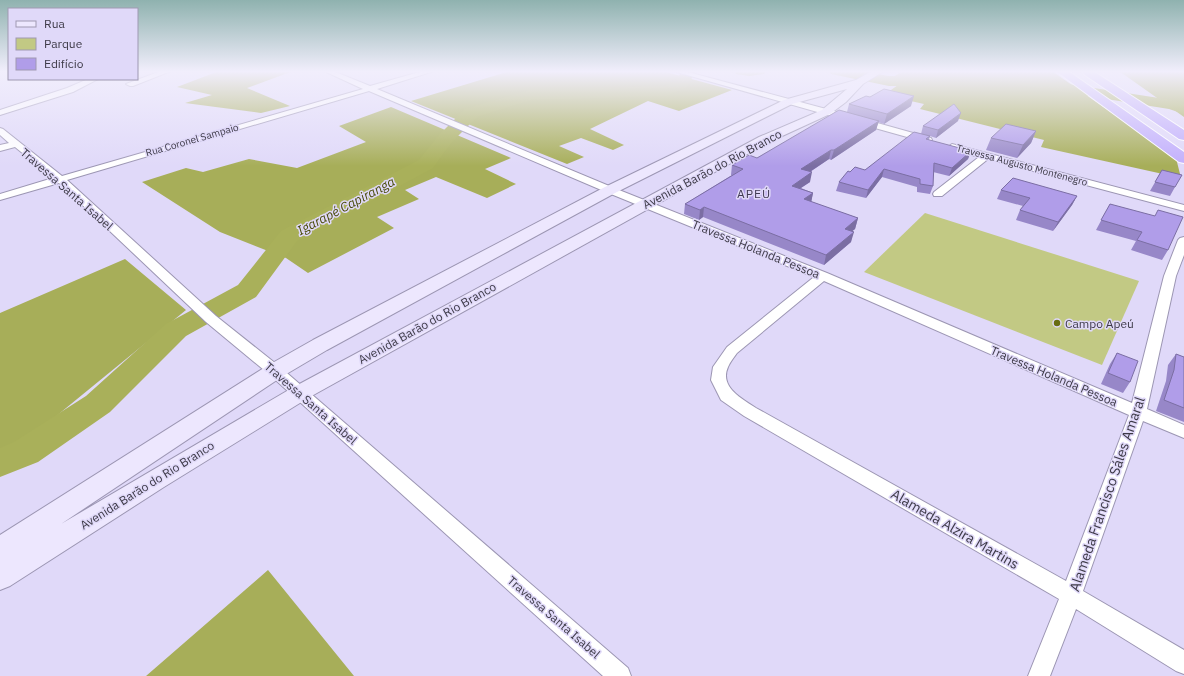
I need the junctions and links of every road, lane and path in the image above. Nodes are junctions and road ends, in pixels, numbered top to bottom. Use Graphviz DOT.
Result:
graph roads {
  1 [pos="32,103"];
  2 [pos="322,103"];
  3 [pos="400,103"];
  4 [pos="787,103"];
  5 [pos="790,103"];
  6 [pos="839,103"];
  7 [pos="1106,103"];
  8 [pos="1134,103"];
  9 [pos="826,112"];
  10 [pos="0,113"];
  11 [pos="730,130"];
  12 [pos="0,131"];
  13 [pos="1184,136"];
  14 [pos="763,140"];
  15 [pos="16,144"];
  16 [pos="0,148"];
  17 [pos="986,156"];
  18 [pos="1184,159"];
  19 [pos="60,179"];
  20 [pos="610,190"];
  21 [pos="938,194"];
  22 [pos="0,197"];
  23 [pos="645,205"];
  24 [pos="1184,208"];
  25 [pos="1184,240"];
  26 [pos="823,276"];
  27 [pos="320,346"];
  28 [pos="345,368"];
  29 [pos="275,371"];
  30 [pos="300,393"];
  31 [pos="1138,413"];
  32 [pos="1184,432"];
  33 [pos="0,550"];
  34 [pos="0,577"];
  35 [pos="1071,595"];
  36 [pos="1184,663"];
  37 [pos="620,676"];
  38 [pos="1040,676"];
  1 -- 10 [label="street"];
  2 -- 19 [label="street, Rua Coronel Sampaio"];
  3 -- 20 [label="street, Travessa Holanda Pessoa"];
  4 -- 11 [label="main road, Avenida Barão do Rio Branco"];
  5 -- 9 [label="street, Travessa Augusto Montenegro"];
  6 -- 9 [label="main road, Avenida Barão do Rio Branco"];
  7 -- 18 [label="highway"];
  8 -- 13 [label="highway"];
  9 -- 14 [label="main road, Avenida Barão do Rio Branco"];
  9 -- 17 [label="street, Travessa Augusto Montenegro"];
  11 -- 14 [label="main road"];
  11 -- 20 [label="main road, Avenida Barão do Rio Branco"];
  12 -- 15 [label="street, Travessa Santa Isabel"];
  14 -- 23 [label="main road, Avenida Barão do Rio Branco"];
  15 -- 16 [label="street"];
  15 -- 19 [label="street, Travessa Santa Isabel"];
  17 -- 21 [label="street"];
  17 -- 24 [label="street, Travessa Augusto Montenegro"];
  19 -- 22 [label="street, Rua Coronel Sampaio"];
  19 -- 29 [label="street, Travessa Santa Isabel"];
  20 -- 23 [label="street, Travessa Holanda Pessoa"];
  20 -- 27 [label="main road, Avenida Barão do Rio Branco"];
  23 -- 26 [label="street, Travessa Holanda Pessoa"];
  23 -- 28 [label="main road, Avenida Barão do Rio Branco"];
  25 -- 31 [label="street, Alameda Francisco Sáles Amaral"];
  26 -- 31 [label="street, Travessa Holanda Pessoa"];
  26 -- 35 [label="street, Alameda Alzira Martins"];
  27 -- 28 [label="main road"];
  27 -- 29 [label="main road, Avenida Barão do Rio Branco"];
  28 -- 30 [label="main road, Avenida Barão do Rio Branco"];
  29 -- 30 [label="street, Travessa Santa Isabel"];
  29 -- 33 [label="main road, Avenida Barão do Rio Branco"];
  30 -- 34 [label="main road, Avenida Barão do Rio Branco"];
  30 -- 37 [label="street, Travessa Santa Isabel"];
  31 -- 32 [label="street, Travessa Holanda Pessoa"];
  31 -- 35 [label="street, Alameda Francisco Sáles Amaral"];
  35 -- 36 [label="street, Alameda Alzira Martins"];
  35 -- 38 [label="street, Alameda Francisco Sáles Amaral"];
}
